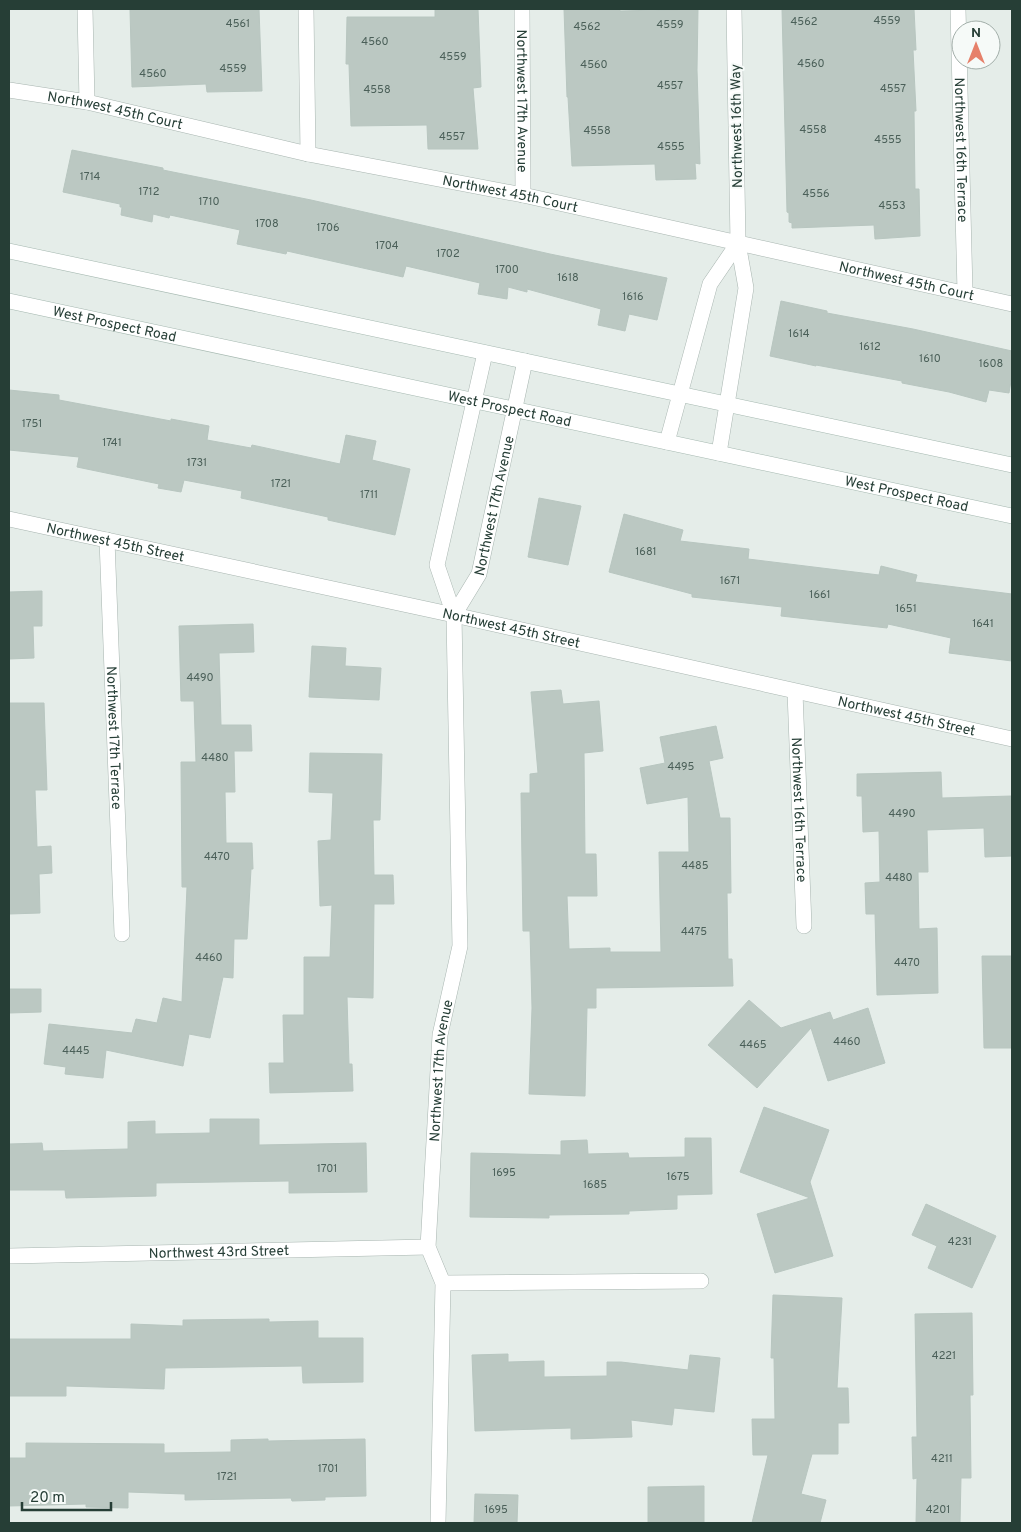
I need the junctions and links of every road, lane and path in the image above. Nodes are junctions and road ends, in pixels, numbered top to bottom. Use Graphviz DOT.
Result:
graph roads {
  1 [pos="85,9"];
  2 [pos="306,9"];
  3 [pos="522,9"];
  4 [pos="734,9"];
  5 [pos="958,9"];
  6 [pos="9,90"];
  7 [pos="87,102"];
  8 [pos="308,154"];
  9 [pos="523,195"];
  10 [pos="738,243"];
  11 [pos="9,251"];
  12 [pos="966,292"];
  13 [pos="9,301"];
  14 [pos="1012,304"];
  15 [pos="484,353"];
  16 [pos="525,361"];
  17 [pos="680,394"];
  18 [pos="474,401"];
  19 [pos="727,404"];
  20 [pos="514,409"];
  21 [pos="667,442"];
  22 [pos="719,453"];
  23 [pos="1012,465"];
  24 [pos="1012,516"];
  25 [pos="9,519"];
  26 [pos="108,540"];
  27 [pos="454,615"];
  28 [pos="795,692"];
  29 [pos="1012,740"];
  30 [pos="804,926"];
  31 [pos="122,934"];
  32 [pos="428,1247"];
  33 [pos="9,1256"];
  34 [pos="701,1281"];
  35 [pos="443,1283"];
  36 [pos="438,1523"];
  1 -- 7 [label="street"];
  2 -- 8 [label="street"];
  3 -- 9 [label="street, Northwest 17th Avenue"];
  4 -- 10 [label="street, Northwest 16th Way"];
  5 -- 12 [label="street, Northwest 16th Terrace"];
  6 -- 7 [label="street, Northwest 45th Court"];
  7 -- 8 [label="street, Northwest 45th Court"];
  8 -- 9 [label="street, Northwest 45th Court"];
  9 -- 10 [label="street, Northwest 45th Court"];
  10 -- 12 [label="street, Northwest 45th Court"];
  10 -- 17 [label="street"];
  10 -- 19 [label="street, Northwest 16th Way"];
  11 -- 15 [label="street"];
  12 -- 14 [label="street, Northwest 45th Court"];
  13 -- 18 [label="street, West Prospect Road"];
  15 -- 16 [label="street"];
  15 -- 18 [label="street, Northwest 17th Avenue"];
  16 -- 17 [label="street"];
  16 -- 20 [label="street, Northwest 17th Avenue"];
  17 -- 19 [label="street"];
  17 -- 21 [label="street"];
  18 -- 20 [label="street, West Prospect Road"];
  18 -- 27 [label="street, Northwest 17th Avenue"];
  19 -- 22 [label="street, Northwest 16th Way"];
  19 -- 23 [label="street"];
  20 -- 21 [label="street, West Prospect Road"];
  20 -- 27 [label="street, Northwest 17th Avenue"];
  21 -- 22 [label="street, West Prospect Road"];
  22 -- 24 [label="street, West Prospect Road"];
  25 -- 26 [label="street, Northwest 45th Street"];
  26 -- 27 [label="street, Northwest 45th Street"];
  26 -- 31 [label="street, Northwest 17th Terrace"];
  27 -- 28 [label="street, Northwest 45th Street"];
  27 -- 32 [label="street, Northwest 17th Avenue"];
  28 -- 29 [label="street, Northwest 45th Street"];
  28 -- 30 [label="street, Northwest 16th Terrace"];
  32 -- 33 [label="street, Northwest 43rd Street"];
  32 -- 35 [label="street, Northwest 17th Avenue"];
  34 -- 35 [label="street"];
  35 -- 36 [label="street, Northwest 17th Avenue"];
}
